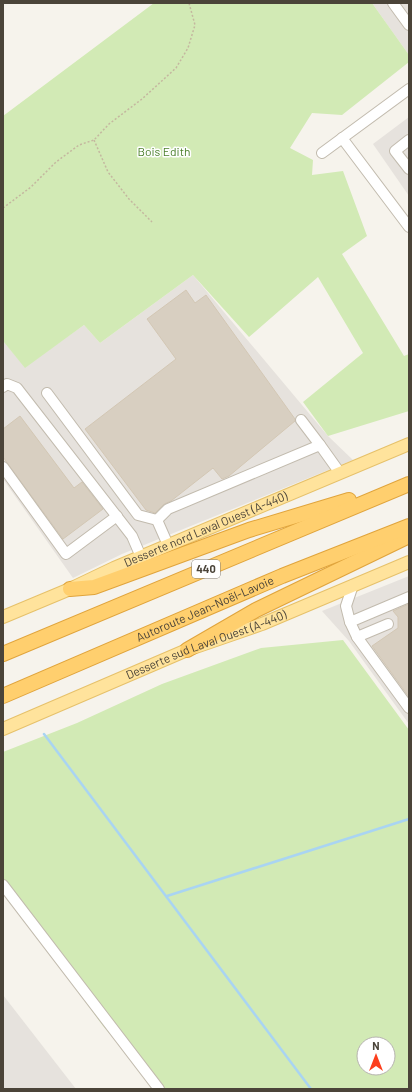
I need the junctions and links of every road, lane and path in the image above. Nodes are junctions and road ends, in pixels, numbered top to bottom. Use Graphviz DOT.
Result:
graph roads {
  1 [pos="189,3"];
  2 [pos="393,3"];
  3 [pos="409,25"];
  4 [pos="409,89"];
  5 [pos="342,138"];
  6 [pos="94,140"];
  7 [pos="409,140"];
  8 [pos="322,153"];
  9 [pos="409,169"];
  10 [pos="3,208"];
  11 [pos="152,222"];
  12 [pos="409,227"];
  13 [pos="3,387"];
  14 [pos="47,393"];
  15 [pos="301,420"];
  16 [pos="409,444"];
  17 [pos="320,445"];
  18 [pos="3,467"];
  19 [pos="340,473"];
  20 [pos="409,483"];
  21 [pos="116,516"];
  22 [pos="156,520"];
  23 [pos="409,526"];
  24 [pos="409,536"];
  25 [pos="168,545"];
  26 [pos="141,557"];
  27 [pos="406,566"];
  28 [pos="354,585"];
  29 [pos="70,590"];
  30 [pos="409,597"];
  31 [pos="3,617"];
  32 [pos="350,622"];
  33 [pos="388,624"];
  34 [pos="357,637"];
  35 [pos="187,650"];
  36 [pos="3,654"];
  37 [pos="3,696"];
  38 [pos="409,708"];
  39 [pos="3,729"];
  40 [pos="3,885"];
  41 [pos="159,1089"];
  1 -- 6 [label="path"];
  2 -- 3 [label="street"];
  4 -- 5 [label="street"];
  5 -- 8 [label="street"];
  5 -- 12 [label="street"];
  6 -- 10 [label="path"];
  6 -- 11 [label="path"];
  7 -- 9 [label="street"];
  13 -- 21 [label="street"];
  14 -- 22 [label="street"];
  15 -- 17 [label="street"];
  16 -- 19 [label="main road, Desserte nord Laval Ouest (A-440)"];
  17 -- 19 [label="street"];
  17 -- 22 [label="street"];
  18 -- 21 [label="street"];
  19 -- 25 [label="main road, Desserte nord Laval Ouest (A-440)"];
  20 -- 29 [label="highway"];
  20 -- 36 [label="highway, 440"];
  21 -- 26 [label="street"];
  22 -- 25 [label="street"];
  23 -- 37 [label="highway, Autoroute Jean-Noël-Lavoie"];
  24 -- 35 [label="highway"];
  25 -- 26 [label="main road, Desserte nord Laval Ouest (A-440)"];
  26 -- 29 [label="main road, Desserte nord Laval Ouest (A-440)"];
  27 -- 28 [label="main road, Desserte sud Laval Ouest (A-440)"];
  28 -- 32 [label="street"];
  28 -- 35 [label="main road, Desserte sud Laval Ouest (A-440)"];
  29 -- 31 [label="main road, Desserte nord Laval Ouest (A-440)"];
  30 -- 32 [label="street"];
  32 -- 34 [label="street"];
  33 -- 34 [label="street"];
  34 -- 38 [label="street"];
  35 -- 39 [label="main road, Desserte sud Laval Ouest (A-440)"];
  40 -- 41 [label="street"];
}
